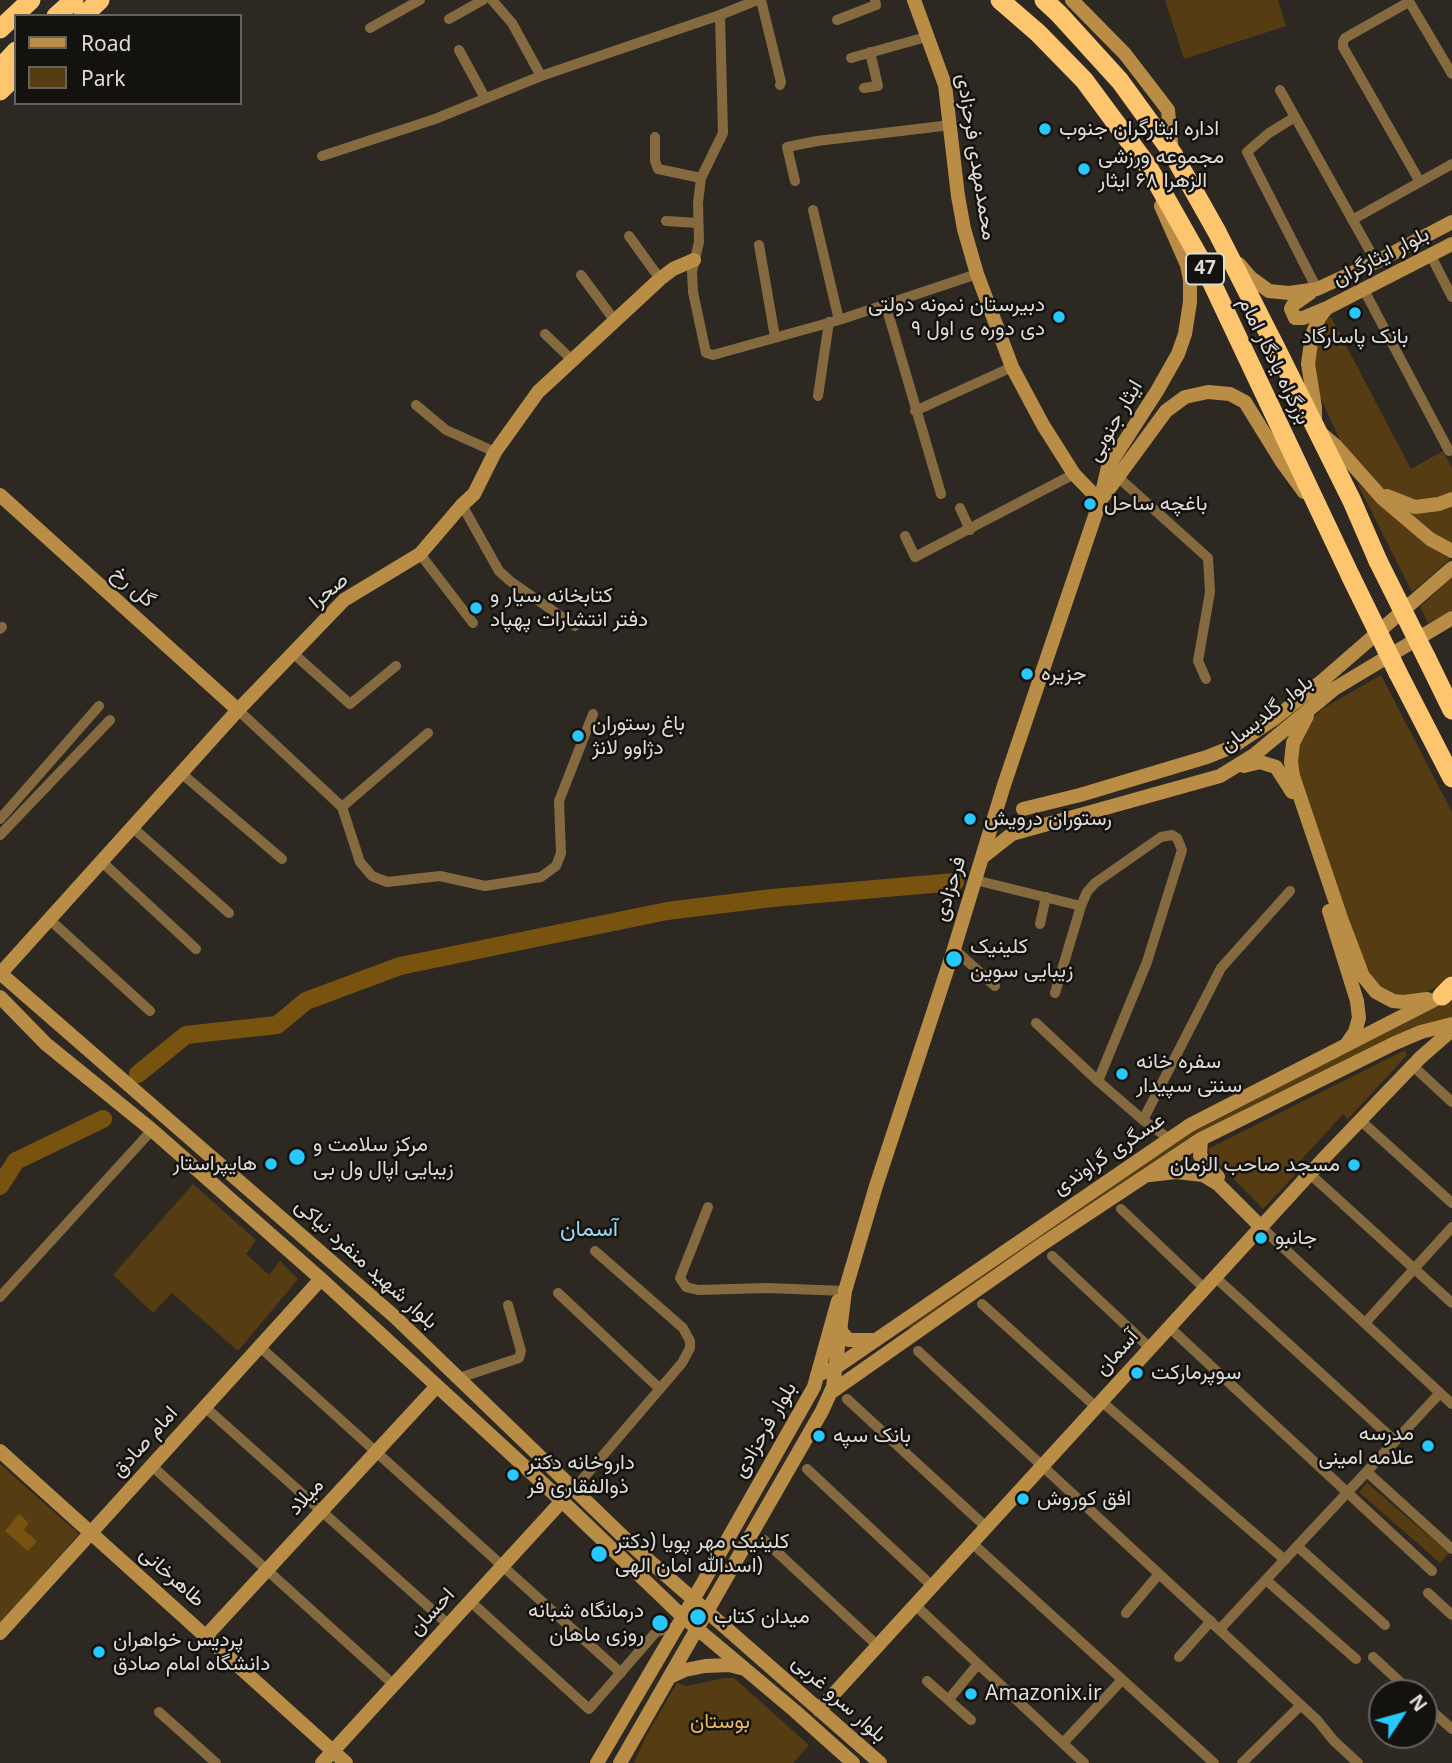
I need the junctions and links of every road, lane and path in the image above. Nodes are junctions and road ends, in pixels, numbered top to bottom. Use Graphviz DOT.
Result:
graph roads {
  1 [pos="31,0"];
  2 [pos="74,0"];
  3 [pos="100,0"];
  4 [pos="420,0"];
  5 [pos="483,0"];
  6 [pos="492,0"];
  7 [pos="722,0"];
  8 [pos="759,0"];
  9 [pos="874,0"];
  10 [pos="915,0"];
  11 [pos="1000,0"];
  12 [pos="1044,0"];
  13 [pos="1072,0"];
  14 [pos="16,14"];
  15 [pos="58,14"];
  16 [pos="85,14"];
  17 [pos="724,14"];
  18 [pos="14,16"];
  19 [pos="449,19"];
  20 [pos="837,20"];
  21 [pos="370,28"];
  22 [pos="0,29"];
  23 [pos="926,37"];
  24 [pos="459,50"];
  25 [pos="870,52"];
  26 [pos="14,53"];
  27 [pos="851,58"];
  28 [pos="0,68"];
  29 [pos="1452,74"];
  30 [pos="541,76"];
  31 [pos="14,77"];
  32 [pos="780,85"];
  33 [pos="864,88"];
  34 [pos="1280,90"];
  35 [pos="0,91"];
  36 [pos="485,98"];
  37 [pos="1295,117"];
  38 [pos="951,125"];
  39 [pos="655,137"];
  40 [pos="1172,154"];
  41 [pos="322,156"];
  42 [pos="1452,164"];
  43 [pos="1147,165"];
  44 [pos="701,178"];
  45 [pos="795,181"];
  46 [pos="1420,183"];
  47 [pos="813,210"];
  48 [pos="1352,220"];
  49 [pos="666,221"];
  50 [pos="1452,222"];
  51 [pos="698,223"];
  52 [pos="629,236"];
  53 [pos="1452,244"];
  54 [pos="759,245"];
  55 [pos="1226,250"];
  56 [pos="1431,256"];
  57 [pos="694,260"];
  58 [pos="1376,262"];
  59 [pos="977,274"];
  60 [pos="581,275"];
  61 [pos="660,279"];
  62 [pos="1317,289"];
  63 [pos="1364,290"];
  64 [pos="1452,297"];
  65 [pos="886,306"];
  66 [pos="1328,308"];
  67 [pos="615,321"];
  68 [pos="834,321"];
  69 [pos="545,334"];
  70 [pos="775,337"];
  71 [pos="572,360"];
  72 [pos="1012,367"];
  73 [pos="818,396"];
  74 [pos="416,405"];
  75 [pos="915,411"];
  76 [pos="1315,428"];
  77 [pos="1449,451"];
  78 [pos="495,452"];
  79 [pos="1074,474"];
  80 [pos="1119,478"];
  81 [pos="1377,491"];
  82 [pos="941,494"];
  83 [pos="0,495"];
  84 [pos="1452,499"];
  85 [pos="1100,501"];
  86 [pos="462,505"];
  87 [pos="960,508"];
  88 [pos="1324,517"];
  89 [pos="970,530"];
  90 [pos="905,536"];
  91 [pos="1452,551"];
  92 [pos="420,554"];
  93 [pos="1452,568"];
  94 [pos="1452,618"];
  95 [pos="473,623"];
  96 [pos="575,626"];
  97 [pos="294,654"];
  98 [pos="396,666"];
  99 [pos="1206,679"];
  100 [pos="99,706"];
  101 [pos="1313,706"];
  102 [pos="238,710"];
  103 [pos="1452,710"];
  104 [pos="593,714"];
  105 [pos="110,720"];
  106 [pos="428,733"];
  107 [pos="181,772"];
  108 [pos="1226,773"];
  109 [pos="1450,777"];
  110 [pos="1004,785"];
  111 [pos="342,807"];
  112 [pos="1023,809"];
  113 [pos="0,819"];
  114 [pos="132,827"];
  115 [pos="1029,829"];
  116 [pos="0,835"];
  117 [pos="282,859"];
  118 [pos="981,860"];
  119 [pos="101,861"];
  120 [pos="975,880"];
  121 [pos="1290,891"];
  122 [pos="1046,897"];
  123 [pos="1081,906"];
  124 [pos="229,913"];
  125 [pos="49,919"];
  126 [pos="1040,924"];
  127 [pos="197,949"];
  128 [pos="954,949"];
  129 [pos="0,973"];
  130 [pos="995,986"];
  131 [pos="1449,991"];
  132 [pos="1055,993"];
  133 [pos="0,997"];
  134 [pos="150,1011"];
  135 [pos="1035,1023"];
  136 [pos="1452,1024"];
  137 [pos="1452,1030"];
  138 [pos="1395,1043"];
  139 [pos="1346,1045"];
  140 [pos="1413,1066"];
  141 [pos="1098,1081"];
  142 [pos="130,1085"];
  143 [pos="1452,1102"];
  144 [pos="118,1103"];
  145 [pos="1143,1120"];
  146 [pos="1360,1120"];
  147 [pos="152,1130"];
  148 [pos="1168,1138"];
  149 [pos="1201,1139"];
  150 [pos="1310,1174"];
  151 [pos="1145,1176"];
  152 [pos="1452,1203"];
  153 [pos="708,1208"];
  154 [pos="1121,1209"];
  155 [pos="1262,1225"];
  156 [pos="1452,1227"];
  157 [pos="595,1251"];
  158 [pos="1052,1256"];
  159 [pos="1414,1269"];
  160 [pos="1215,1277"];
  161 [pos="321,1279"];
  162 [pos="1204,1288"];
  163 [pos="845,1291"];
  164 [pos="558,1293"];
  165 [pos="0,1297"];
  166 [pos="1452,1303"];
  167 [pos="982,1304"];
  168 [pos="508,1305"];
  169 [pos="395,1317"];
  170 [pos="1365,1322"];
  171 [pos="841,1325"];
  172 [pos="895,1326"];
  173 [pos="1169,1327"];
  174 [pos="383,1336"];
  175 [pos="905,1339"];
  176 [pos="873,1340"];
  177 [pos="260,1347"];
  178 [pos="1150,1348"];
  179 [pos="918,1351"];
  180 [pos="835,1367"];
  181 [pos="817,1375"];
  182 [pos="459,1378"];
  183 [pos="438,1386"];
  184 [pos="660,1389"];
  185 [pos="831,1393"];
  186 [pos="1440,1393"];
  187 [pos="848,1399"];
  188 [pos="1099,1404"];
  189 [pos="1452,1404"];
  190 [pos="205,1407"];
  191 [pos="1395,1441"];
  192 [pos="0,1451"];
  193 [pos="376,1452"];
  194 [pos="152,1466"];
  195 [pos="1041,1467"];
  196 [pos="807,1469"];
  197 [pos="1367,1472"];
  198 [pos="575,1488"];
  199 [pos="1348,1492"];
  200 [pos="562,1501"];
  201 [pos="321,1511"];
  202 [pos="986,1527"];
  203 [pos="91,1533"];
  204 [pos="764,1540"];
  205 [pos="726,1541"];
  206 [pos="972,1543"];
  207 [pos="1297,1546"];
  208 [pos="1452,1549"];
  209 [pos="741,1550"];
  210 [pos="1285,1560"];
  211 [pos="503,1567"];
  212 [pos="267,1570"];
  213 [pos="1432,1571"];
  214 [pos="1159,1574"];
  215 [pos="1266,1580"];
  216 [pos="932,1586"];
  217 [pos="1428,1593"];
  218 [pos="693,1598"];
  219 [pos="471,1602"];
  220 [pos="915,1605"];
  221 [pos="708,1611"];
  222 [pos="1126,1613"];
  223 [pos="1452,1615"];
  224 [pos="679,1621"];
  225 [pos="1211,1621"];
  226 [pos="449,1625"];
  227 [pos="1385,1625"];
  228 [pos="699,1629"];
  229 [pos="1220,1629"];
  230 [pos="0,1633"];
  231 [pos="206,1636"];
  232 [pos="878,1646"];
  233 [pos="1179,1657"];
  234 [pos="1373,1657"];
  235 [pos="1356,1659"];
  236 [pos="978,1664"];
  237 [pos="746,1669"];
  238 [pos="621,1673"];
  239 [pos="672,1676"];
  240 [pos="1122,1679"];
  241 [pos="1397,1679"];
  242 [pos="927,1681"];
  243 [pos="394,1685"];
  244 [pos="949,1699"];
  245 [pos="1301,1705"];
  246 [pos="819,1710"];
  247 [pos="159,1712"];
  248 [pos="1438,1717"];
  249 [pos="971,1720"];
  250 [pos="620,1724"];
  251 [pos="1452,1730"];
  252 [pos="637,1735"];
  253 [pos="1063,1743"];
  254 [pos="333,1751"];
  255 [pos="216,1763"];
  256 [pos="322,1763"];
  257 [pos="346,1763"];
  258 [pos="597,1763"];
  259 [pos="620,1763"];
  260 [pos="853,1763"];
  261 [pos="880,1763"];
  262 [pos="1084,1763"];
  263 [pos="1214,1763"];
  264 [pos="1242,1763"];
  265 [pos="1358,1763"];
  1 -- 14 [label="highway"];
  2 -- 15 [label="highway"];
  3 -- 16 [label="highway"];
  4 -- 21 [label="street"];
  5 -- 19 [label="street"];
  6 -- 30 [label="street"];
  7 -- 17 [label="street"];
  8 -- 17 [label="street"];
  8 -- 32 [label="street"];
  9 -- 20 [label="street"];
  10 -- 23 [label="street, محمدمهدی فرحزادی"];
  11 -- 43 [label="highway, بزرگراه یادگار امام / 47"];
  12 -- 40 [label="highway, بزرگراه یادگار امام / 47"];
  13 -- 40 [label="street"];
  17 -- 30 [label="street"];
  17 -- 44 [label="street"];
  18 -- 22 [label="highway"];
  23 -- 25 [label="street"];
  23 -- 38 [label="street, محمدمهدی فرحزادی"];
  24 -- 36 [label="street"];
  25 -- 27 [label="street"];
  25 -- 33 [label="street"];
  26 -- 28 [label="highway"];
  29 -- 46 [label="street"];
  30 -- 36 [label="street"];
  31 -- 35 [label="highway"];
  34 -- 37 [label="street"];
  36 -- 41 [label="street"];
  37 -- 48 [label="street"];
  37 -- 62 [label="street"];
  38 -- 45 [label="street"];
  38 -- 59 [label="street, محمدمهدی فرحزادی"];
  39 -- 44 [label="street"];
  40 -- 55 [label="highway, بزرگراه یادگار امام / 47"];
  42 -- 46 [label="street"];
  43 -- 85 [label="street, ایثار جنوبی"];
  43 -- 88 [label="highway, بزرگراه یادگار امام / 47"];
  44 -- 51 [label="street"];
  46 -- 48 [label="street"];
  47 -- 68 [label="street"];
  48 -- 58 [label="street"];
  49 -- 51 [label="street"];
  50 -- 58 [label="street, بلوار ایثارگران"];
  51 -- 57 [label="street"];
  52 -- 61 [label="street"];
  53 -- 56 [label="street, بلوار ایثارگران"];
  54 -- 70 [label="street"];
  55 -- 62 [label="street, بلوار ایثارگران"];
  55 -- 76 [label="highway, بزرگراه یادگار امام / 47"];
  56 -- 63 [label="street, بلوار ایثارگران"];
  56 -- 64 [label="street"];
  57 -- 61 [label="street, صحرا"];
  57 -- 70 [label="street"];
  58 -- 62 [label="street, بلوار ایثارگران"];
  59 -- 65 [label="street"];
  59 -- 72 [label="street, محمدمهدی فرحزادی"];
  60 -- 67 [label="street"];
  61 -- 67 [label="street, صحرا"];
  62 -- 66 [label="street"];
  63 -- 66 [label="street, بلوار ایثارگران"];
  63 -- 77 [label="street"];
  65 -- 68 [label="street"];
  65 -- 75 [label="street"];
  66 -- 76 [label="street, بلوار ایثارگران"];
  67 -- 71 [label="street, صحرا"];
  68 -- 70 [label="street"];
  68 -- 73 [label="street"];
  69 -- 71 [label="street"];
  71 -- 78 [label="street, صحرا"];
  72 -- 75 [label="street"];
  72 -- 79 [label="street, محمدمهدی فرحزادی"];
  74 -- 78 [label="street"];
  75 -- 82 [label="street"];
  76 -- 81 [label="street"];
  76 -- 103 [label="highway, بزرگراه یادگار امام / 47, bridge"];
  78 -- 86 [label="street, صحرا"];
  79 -- 85 [label="street, محمدمهدی فرحزادی"];
  79 -- 89 [label="street"];
  80 -- 85 [label="street, ایثار جنوبی"];
  80 -- 88 [label="street, ایثار جنوبی"];
  80 -- 99 [label="street"];
  81 -- 84 [label="street"];
  81 -- 91 [label="street"];
  83 -- 102 [label="street, گل رخ"];
  85 -- 110 [label="street, فرحزادی"];
  86 -- 92 [label="street, صحرا"];
  86 -- 96 [label="street"];
  87 -- 89 [label="street"];
  88 -- 109 [label="highway, بزرگراه یادگار امام / 47, bridge"];
  89 -- 90 [label="street"];
  92 -- 95 [label="street"];
  92 -- 97 [label="street, صحرا"];
  93 -- 112 [label="street, بلوار گلدیسان"];
  94 -- 101 [label="street, بلوار گلدیسان"];
  97 -- 98 [label="street"];
  97 -- 102 [label="street, صحرا"];
  100 -- 113 [label="street"];
  101 -- 108 [label="street, بلوار گلدیسان"];
  101 -- 131 [label="street"];
  102 -- 107 [label="street, صحرا"];
  102 -- 111 [label="street"];
  104 -- 111 [label="street"];
  105 -- 116 [label="street"];
  106 -- 111 [label="street"];
  107 -- 114 [label="street, صحرا"];
  107 -- 117 [label="street"];
  108 -- 115 [label="street, بلوار گلدیسان"];
  108 -- 139 [label="street"];
  110 -- 112 [label="street"];
  110 -- 118 [label="street, فرحزادی"];
  112 -- 115 [label="street"];
  114 -- 119 [label="street, صحرا"];
  114 -- 124 [label="street"];
  115 -- 118 [label="street, بلوار گلدیسان"];
  118 -- 120 [label="street, فرحزادی"];
  119 -- 125 [label="street, صحرا"];
  119 -- 127 [label="street"];
  120 -- 122 [label="street"];
  120 -- 128 [label="street, فرحزادی"];
  121 -- 145 [label="street"];
  122 -- 123 [label="street"];
  122 -- 126 [label="street"];
  123 -- 132 [label="street"];
  123 -- 141 [label="street"];
  125 -- 129 [label="street, صحرا"];
  125 -- 134 [label="street"];
  128 -- 130 [label="street"];
  128 -- 163 [label="street, فرحزادی"];
  129 -- 142 [label="street, بلوار شهید منفرد نیاکی"];
  131 -- 139 [label="street, عسگری گراوندی"];
  133 -- 144 [label="street, بلوار شهید منفرد نیاکی"];
  135 -- 141 [label="street"];
  136 -- 138 [label="street, عسگری گراوندی"];
  137 -- 140 [label="street, آسمان"];
  138 -- 140 [label="street"];
  138 -- 149 [label="street, عسگری گراوندی"];
  139 -- 148 [label="street, عسگری گراوندی"];
  140 -- 143 [label="street"];
  140 -- 146 [label="street, آسمان"];
  141 -- 145 [label="street"];
  142 -- 144 [label="street"];
  142 -- 169 [label="street, بلوار شهید منفرد نیاکی"];
  144 -- 147 [label="street, بلوار شهید منفرد نیاکی"];
  145 -- 148 [label="street"];
  146 -- 150 [label="street, آسمان"];
  146 -- 152 [label="street"];
  147 -- 161 [label="street, بلوار شهید منفرد نیاکی"];
  147 -- 165 [label="street"];
  148 -- 172 [label="street, عسگری گراوندی"];
  149 -- 151 [label="street, عسگری گراوندی"];
  149 -- 155 [label="street"];
  150 -- 155 [label="street, آسمان"];
  150 -- 159 [label="street"];
  151 -- 155 [label="street"];
  151 -- 175 [label="street, عسگری گراوندی"];
  153 -- 163 [label="street"];
  154 -- 162 [label="street"];
  155 -- 160 [label="street, آسمان"];
  155 -- 170 [label="street"];
  156 -- 159 [label="street"];
  157 -- 184 [label="street"];
  158 -- 178 [label="street"];
  159 -- 166 [label="street"];
  159 -- 170 [label="street"];
  160 -- 162 [label="street, آسمان"];
  160 -- 191 [label="street"];
  161 -- 174 [label="street, بلوار شهید منفرد نیاکی"];
  161 -- 177 [label="street, امام صادق"];
  162 -- 173 [label="street, آسمان"];
  163 -- 171 [label="street, بلوار فرحزادی"];
  163 -- 181 [label="street, بلوار فرحزادی"];
  164 -- 184 [label="street"];
  167 -- 188 [label="street"];
  168 -- 182 [label="street"];
  169 -- 174 [label="street"];
  169 -- 182 [label="street, بلوار شهید منفرد نیاکی"];
  170 -- 186 [label="street"];
  171 -- 176 [label="street"];
  171 -- 180 [label="street, بلوار فرحزادی"];
  172 -- 175 [label="street"];
  172 -- 176 [label="street, عسگری گراوندی"];
  173 -- 178 [label="street, آسمان"];
  173 -- 199 [label="street"];
  174 -- 183 [label="street, بلوار شهید منفرد نیاکی"];
  175 -- 185 [label="street, عسگری گراوندی"];
  176 -- 180 [label="street, عسگری گراوندی"];
  177 -- 190 [label="street, امام صادق"];
  177 -- 193 [label="street"];
  178 -- 188 [label="street, آسمان"];
  179 -- 195 [label="street"];
  180 -- 181 [label="street, عسگری گراوندی"];
  180 -- 185 [label="street, بلوار فرحزادی"];
  181 -- 205 [label="street, بلوار فرحزادی"];
  182 -- 198 [label="street, بلوار شهید منفرد نیاکی"];
  183 -- 193 [label="street, میلاد"];
  183 -- 200 [label="street, بلوار شهید منفرد نیاکی"];
  184 -- 198 [label="street"];
  185 -- 209 [label="street, بلوار فرحزادی"];
  186 -- 189 [label="street"];
  186 -- 191 [label="street"];
  187 -- 202 [label="street"];
  188 -- 195 [label="street, آسمان"];
  188 -- 210 [label="street"];
  190 -- 194 [label="street, امام صادق"];
  190 -- 201 [label="street"];
  191 -- 197 [label="street"];
  192 -- 203 [label="street, طاهرخانی"];
  193 -- 201 [label="street, میلاد"];
  193 -- 211 [label="street"];
  194 -- 203 [label="street, امام صادق"];
  194 -- 212 [label="street"];
  195 -- 202 [label="street, آسمان"];
  195 -- 214 [label="street"];
  196 -- 216 [label="street"];
  197 -- 199 [label="street"];
  197 -- 208 [label="street"];
  198 -- 218 [label="street, بلوار شهید منفرد نیاکی"];
  199 -- 207 [label="street"];
  199 -- 213 [label="street"];
  200 -- 211 [label="street, احسان"];
  200 -- 224 [label="street, بلوار شهید منفرد نیاکی"];
  201 -- 212 [label="street, میلاد"];
  201 -- 226 [label="street"];
  202 -- 206 [label="street, آسمان"];
  203 -- 230 [label="street, امام صادق"];
  203 -- 231 [label="street, طاهرخانی"];
  204 -- 232 [label="street"];
  205 -- 209 [label="street"];
  205 -- 218 [label="street, بلوار فرحزادی"];
  206 -- 216 [label="street, آسمان"];
  206 -- 240 [label="street"];
  207 -- 210 [label="street"];
  207 -- 227 [label="street"];
  209 -- 221 [label="street, بلوار فرحزادی"];
  210 -- 215 [label="street"];
  211 -- 219 [label="street, احسان"];
  211 -- 238 [label="street"];
  212 -- 231 [label="street, میلاد"];
  212 -- 243 [label="street"];
  214 -- 222 [label="street"];
  214 -- 225 [label="street"];
  215 -- 229 [label="street"];
  215 -- 235 [label="street"];
  216 -- 220 [label="street, آسمان"];
  217 -- 223 [label="street"];
  218 -- 221 [label="street, بلوار سرو غربی"];
  218 -- 224 [label="street, بلوار فرحزادی"];
  219 -- 226 [label="street, احسان"];
  219 -- 238 [label="street"];
  220 -- 232 [label="street, آسمان"];
  220 -- 236 [label="street"];
  221 -- 228 [label="street, بلوار فرحزادی"];
  221 -- 246 [label="street, بلوار سرو غربی"];
  224 -- 228 [label="street, بلوار شهید منفرد نیاکی"];
  224 -- 238 [label="street"];
  224 -- 250 [label="street"];
  225 -- 229 [label="street"];
  225 -- 233 [label="street"];
  226 -- 243 [label="street, احسان"];
  228 -- 237 [label="street, بلوار سرو غربی"];
  228 -- 239 [label="street"];
  229 -- 245 [label="street"];
  231 -- 254 [label="street, طاهرخانی"];
  232 -- 246 [label="street, آسمان"];
  234 -- 241 [label="street"];
  236 -- 244 [label="street"];
  236 -- 253 [label="street"];
  237 -- 239 [label="street"];
  237 -- 260 [label="street, بلوار سرو غربی"];
  239 -- 252 [label="street"];
  240 -- 253 [label="street"];
  240 -- 263 [label="street"];
  242 -- 244 [label="street"];
  243 -- 254 [label="street, احسان"];
  244 -- 249 [label="street"];
  245 -- 264 [label="street"];
  245 -- 265 [label="street"];
  246 -- 261 [label="street, بلوار سرو غربی"];
  247 -- 255 [label="street"];
  248 -- 251 [label="street"];
  250 -- 252 [label="street"];
  250 -- 258 [label="street"];
  252 -- 259 [label="street"];
  253 -- 262 [label="street"];
  254 -- 256 [label="street, احسان"];
  254 -- 257 [label="street, طاهرخانی"];
}
